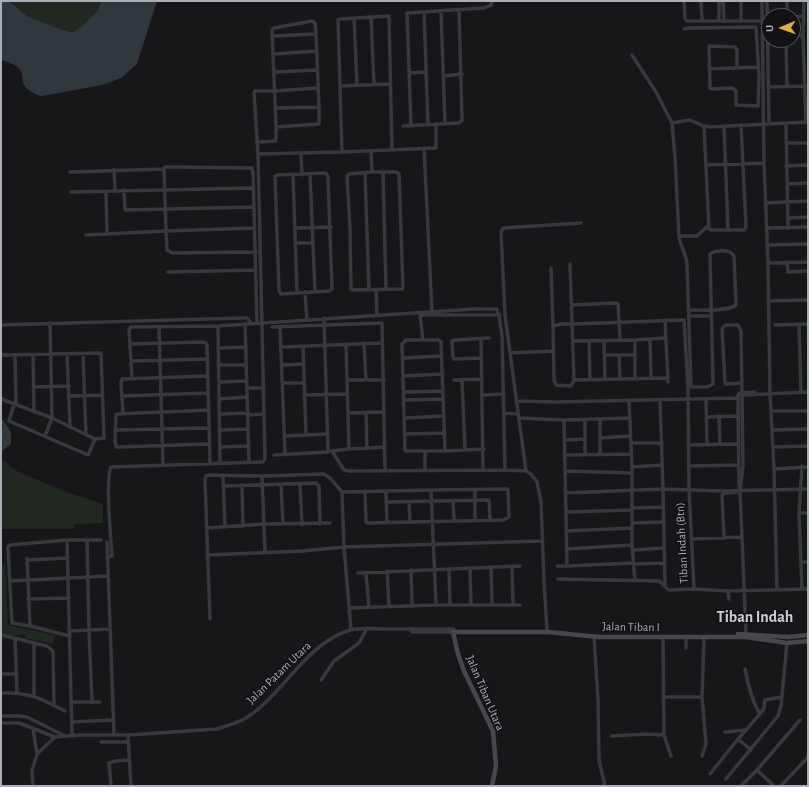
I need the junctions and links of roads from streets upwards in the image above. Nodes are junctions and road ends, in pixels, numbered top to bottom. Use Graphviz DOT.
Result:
graph roads {
  1 [pos="492,1"];
  2 [pos="684,1"];
  3 [pos="701,1"];
  4 [pos="719,1"];
  5 [pos="724,1"];
  6 [pos="741,1"];
  7 [pos="804,1"];
  8 [pos="459,10"];
  9 [pos="441,11"];
  10 [pos="424,12"];
  11 [pos="801,16"];
  12 [pos="804,16"];
  13 [pos="371,17"];
  14 [pos="354,18"];
  15 [pos="702,20"];
  16 [pos="761,20"];
  17 [pos="721,21"];
  18 [pos="741,21"];
  19 [pos="684,29"];
  20 [pos="316,34"];
  21 [pos="273,36"];
  22 [pos="803,36"];
  23 [pos="762,48"];
  24 [pos="768,48"];
  25 [pos="786,48"];
  26 [pos="316,51"];
  27 [pos="274,54"];
  28 [pos="632,55"];
  29 [pos="758,67"];
  30 [pos="737,68"];
  31 [pos="710,69"];
  32 [pos="317,70"];
  33 [pos="275,72"];
  34 [pos="426,72"];
  35 [pos="409,73"];
  36 [pos="462,74"];
  37 [pos="444,76"];
  38 [pos="761,76"];
  39 [pos="374,84"];
  40 [pos="390,84"];
  41 [pos="357,85"];
  42 [pos="340,86"];
  43 [pos="787,86"];
  44 [pos="806,86"];
  45 [pos="769,87"];
  46 [pos="318,88"];
  47 [pos="275,91"];
  48 [pos="319,107"];
  49 [pos="275,108"];
  50 [pos="672,122"];
  51 [pos="786,123"];
  52 [pos="807,123"];
  53 [pos="428,124"];
  54 [pos="436,124"];
  55 [pos="445,124"];
  56 [pos="764,124"];
  57 [pos="769,124"];
  58 [pos="411,125"];
  59 [pos="741,125"];
  60 [pos="403,126"];
  61 [pos="704,126"];
  62 [pos="724,126"];
  63 [pos="276,127"];
  64 [pos="257,142"];
  65 [pos="786,143"];
  66 [pos="808,143"];
  67 [pos="424,148"];
  68 [pos="392,150"];
  69 [pos="371,151"];
  70 [pos="342,152"];
  71 [pos="302,153"];
  72 [pos="258,154"];
  73 [pos="764,163"];
  74 [pos="726,164"];
  75 [pos="743,164"];
  76 [pos="706,165"];
  77 [pos="808,165"];
  78 [pos="786,166"];
  79 [pos="164,169"];
  80 [pos="114,170"];
  81 [pos="70,172"];
  82 [pos="372,172"];
  83 [pos="365,173"];
  84 [pos="383,173"];
  85 [pos="310,174"];
  86 [pos="293,175"];
  87 [pos="302,175"];
  88 [pos="808,183"];
  89 [pos="787,184"];
  90 [pos="253,188"];
  91 [pos="165,189"];
  92 [pos="115,190"];
  93 [pos="124,190"];
  94 [pos="106,191"];
  95 [pos="71,192"];
  96 [pos="808,201"];
  97 [pos="787,202"];
  98 [pos="766,203"];
  99 [pos="254,207"];
  100 [pos="165,209"];
  101 [pos="808,217"];
  102 [pos="788,218"];
  103 [pos="581,223"];
  104 [pos="708,226"];
  105 [pos="331,227"];
  106 [pos="808,227"];
  107 [pos="255,228"];
  108 [pos="295,228"];
  109 [pos="312,228"];
  110 [pos="767,228"];
  111 [pos="788,228"];
  112 [pos="728,230"];
  113 [pos="166,231"];
  114 [pos="107,234"];
  115 [pos="86,235"];
  116 [pos="679,237"];
  117 [pos="295,243"];
  118 [pos="312,243"];
  119 [pos="808,244"];
  120 [pos="768,245"];
  121 [pos="256,252"];
  122 [pos="787,262"];
  123 [pos="808,262"];
  124 [pos="768,263"];
  125 [pos="570,264"];
  126 [pos="551,268"];
  127 [pos="256,270"];
  128 [pos="808,271"];
  129 [pos="168,272"];
  130 [pos="369,290"];
  131 [pos="376,290"];
  132 [pos="386,290"];
  133 [pos="297,292"];
  134 [pos="305,292"];
  135 [pos="315,292"];
  136 [pos="808,300"];
  137 [pos="768,301"];
  138 [pos="572,305"];
  139 [pos="688,310"];
  140 [pos="698,310"];
  141 [pos="710,310"];
  142 [pos="432,312"];
  143 [pos="499,314"];
  144 [pos="377,315"];
  145 [pos="505,315"];
  146 [pos="689,316"];
  147 [pos="698,316"];
  148 [pos="711,316"];
  149 [pos="324,318"];
  150 [pos="307,320"];
  151 [pos="665,320"];
  152 [pos="262,322"];
  153 [pos="619,322"];
  154 [pos="50,323"];
  155 [pos="251,323"];
  156 [pos="257,323"];
  157 [pos="245,324"];
  158 [pos="324,324"];
  159 [pos="573,324"];
  160 [pos="798,324"];
  161 [pos="808,324"];
  162 [pos="1,325"];
  163 [pos="775,325"];
  164 [pos="218,326"];
  165 [pos="553,326"];
  166 [pos="159,327"];
  167 [pos="272,327"];
  168 [pos="280,327"];
  169 [pos="480,338"];
  170 [pos="489,338"];
  171 [pos="666,338"];
  172 [pos="650,339"];
  173 [pos="422,340"];
  174 [pos="620,340"];
  175 [pos="635,340"];
  176 [pos="573,341"];
  177 [pos="589,341"];
  178 [pos="604,341"];
  179 [pos="160,343"];
  180 [pos="364,343"];
  181 [pos="382,343"];
  182 [pos="130,344"];
  183 [pos="324,345"];
  184 [pos="346,345"];
  185 [pos="303,346"];
  186 [pos="246,347"];
  187 [pos="282,347"];
  188 [pos="218,348"];
  189 [pos="553,351"];
  190 [pos="510,353"];
  191 [pos="33,354"];
  192 [pos="50,354"];
  193 [pos="67,354"];
  194 [pos="83,354"];
  195 [pos="15,355"];
  196 [pos="604,355"];
  197 [pos="619,355"];
  198 [pos="635,355"];
  199 [pos="1,356"];
  200 [pos="442,356"];
  201 [pos="403,358"];
  202 [pos="481,358"];
  203 [pos="207,359"];
  204 [pos="160,360"];
  205 [pos="131,361"];
  206 [pos="304,364"];
  207 [pos="218,365"];
  208 [pos="246,365"];
  209 [pos="282,365"];
  210 [pos="442,374"];
  211 [pos="208,376"];
  212 [pos="403,376"];
  213 [pos="132,378"];
  214 [pos="161,378"];
  215 [pos="651,378"];
  216 [pos="668,378"];
  217 [pos="482,379"];
  218 [pos="590,379"];
  219 [pos="606,379"];
  220 [pos="620,379"];
  221 [pos="635,379"];
  222 [pos="347,380"];
  223 [pos="366,380"];
  224 [pos="384,380"];
  225 [pos="454,380"];
  226 [pos="462,380"];
  227 [pos="574,380"];
  228 [pos="247,381"];
  229 [pos="219,382"];
  230 [pos="668,382"];
  231 [pos="283,383"];
  232 [pos="304,383"];
  233 [pos="742,383"];
  234 [pos="51,386"];
  235 [pos="69,386"];
  236 [pos="34,387"];
  237 [pos="247,388"];
  238 [pos="264,388"];
  239 [pos="689,388"];
  240 [pos="443,391"];
  241 [pos="404,392"];
  242 [pos="742,392"];
  243 [pos="801,392"];
  244 [pos="808,392"];
  245 [pos="208,393"];
  246 [pos="770,393"];
  247 [pos="162,394"];
  248 [pos="347,394"];
  249 [pos="504,394"];
  250 [pos="102,395"];
  251 [pos="304,395"];
  252 [pos="325,395"];
  253 [pos="482,395"];
  254 [pos="69,396"];
  255 [pos="85,396"];
  256 [pos="122,396"];
  257 [pos="247,397"];
  258 [pos="740,398"];
  259 [pos="1,399"];
  260 [pos="219,399"];
  261 [pos="443,399"];
  262 [pos="687,399"];
  263 [pos="706,399"];
  264 [pos="404,400"];
  265 [pos="660,400"];
  266 [pos="516,401"];
  267 [pos="629,401"];
  268 [pos="15,404"];
  269 [pos="209,410"];
  270 [pos="771,411"];
  271 [pos="808,411"];
  272 [pos="34,412"];
  273 [pos="162,412"];
  274 [pos="384,412"];
  275 [pos="348,413"];
  276 [pos="366,413"];
  277 [pos="504,413"];
  278 [pos="123,414"];
  279 [pos="220,414"];
  280 [pos="248,414"];
  281 [pos="264,414"];
  282 [pos="444,416"];
  283 [pos="518,416"];
  284 [pos="719,416"];
  285 [pos="738,416"];
  286 [pos="707,417"];
  287 [pos="52,418"];
  288 [pos="405,418"];
  289 [pos="630,418"];
  290 [pos="600,419"];
  291 [pos="564,420"];
  292 [pos="585,420"];
  293 [pos="70,427"];
  294 [pos="209,428"];
  295 [pos="162,429"];
  296 [pos="248,429"];
  297 [pos="808,429"];
  298 [pos="116,430"];
  299 [pos="220,430"];
  300 [pos="772,430"];
  301 [pos="445,433"];
  302 [pos="327,434"];
  303 [pos="405,434"];
  304 [pos="86,435"];
  305 [pos="306,435"];
  306 [pos="45,436"];
  307 [pos="284,436"];
  308 [pos="630,436"];
  309 [pos="600,438"];
  310 [pos="95,439"];
  311 [pos="585,439"];
  312 [pos="565,440"];
  313 [pos="631,443"];
  314 [pos="209,444"];
  315 [pos="662,444"];
  316 [pos="708,444"];
  317 [pos="720,444"];
  318 [pos="739,444"];
  319 [pos="163,445"];
  320 [pos="688,445"];
  321 [pos="249,446"];
  322 [pos="808,446"];
  323 [pos="220,447"];
  324 [pos="773,447"];
  325 [pos="385,448"];
  326 [pos="349,449"];
  327 [pos="367,449"];
  328 [pos="484,449"];
  329 [pos="465,450"];
  330 [pos="332,451"];
  331 [pos="445,451"];
  332 [pos="328,452"];
  333 [pos="425,452"];
  334 [pos="284,454"];
  335 [pos="631,454"];
  336 [pos="274,455"];
  337 [pos="566,455"];
  338 [pos="585,455"];
  339 [pos="600,455"];
  340 [pos="249,462"];
  341 [pos="210,463"];
  342 [pos="220,463"];
  343 [pos="163,465"];
  344 [pos="738,465"];
  345 [pos="662,466"];
  346 [pos="689,466"];
  347 [pos="802,466"];
  348 [pos="632,467"];
  349 [pos="808,467"];
  350 [pos="774,469"];
  351 [pos="426,470"];
  352 [pos="484,470"];
  353 [pos="505,470"];
  354 [pos="385,471"];
  355 [pos="526,471"];
  356 [pos="566,471"];
  357 [pos="632,473"];
  358 [pos="223,476"];
  359 [pos="262,476"];
  360 [pos="300,483"];
  361 [pos="262,484"];
  362 [pos="281,484"];
  363 [pos="223,486"];
  364 [pos="242,486"];
  365 [pos="475,489"];
  366 [pos="663,489"];
  367 [pos="689,489"];
  368 [pos="774,489"];
  369 [pos="800,489"];
  370 [pos="808,489"];
  371 [pos="431,490"];
  372 [pos="365,491"];
  373 [pos="386,491"];
  374 [pos="632,491"];
  375 [pos="740,491"];
  376 [pos="342,492"];
  377 [pos="566,493"];
  378 [pos="475,500"];
  379 [pos="432,501"];
  380 [pos="453,501"];
  381 [pos="386,502"];
  382 [pos="409,502"];
  383 [pos="663,506"];
  384 [pos="632,509"];
  385 [pos="566,512"];
  386 [pos="799,513"];
  387 [pos="808,513"];
  388 [pos="475,520"];
  389 [pos="490,520"];
  390 [pos="433,521"];
  391 [pos="454,521"];
  392 [pos="410,522"];
  393 [pos="664,522"];
  394 [pos="330,523"];
  395 [pos="387,523"];
  396 [pos="632,523"];
  397 [pos="264,524"];
  398 [pos="283,524"];
  399 [pos="320,524"];
  400 [pos="302,525"];
  401 [pos="243,526"];
  402 [pos="225,527"];
  403 [pos="207,528"];
  404 [pos="632,528"];
  405 [pos="567,531"];
  406 [pos="724,538"];
  407 [pos="742,538"];
  408 [pos="692,539"];
  409 [pos="67,540"];
  410 [pos="87,540"];
  411 [pos="101,540"];
  412 [pos="542,541"];
  413 [pos="107,542"];
  414 [pos="434,545"];
  415 [pos="632,545"];
  416 [pos="344,547"];
  417 [pos="664,548"];
  418 [pos="567,549"];
  419 [pos="633,550"];
  420 [pos="265,552"];
  421 [pos="207,554"];
  422 [pos="107,557"];
  423 [pos="68,558"];
  424 [pos="801,562"];
  425 [pos="808,562"];
  426 [pos="664,563"];
  427 [pos="633,564"];
  428 [pos="512,566"];
  429 [pos="520,566"];
  430 [pos="557,566"];
  431 [pos="568,566"];
  432 [pos="491,567"];
  433 [pos="470,568"];
  434 [pos="435,569"];
  435 [pos="449,569"];
  436 [pos="411,570"];
  437 [pos="387,572"];
  438 [pos="358,573"];
  439 [pos="366,573"];
  440 [pos="108,576"];
  441 [pos="88,577"];
  442 [pos="68,578"];
  443 [pos="558,579"];
  444 [pos="27,580"];
  445 [pos="10,581"];
  446 [pos="635,581"];
  447 [pos="664,586"];
  448 [pos="694,589"];
  449 [pos="802,589"];
  450 [pos="808,589"];
  451 [pos="744,590"];
  452 [pos="777,590"];
  453 [pos="728,591"];
  454 [pos="70,598"];
  455 [pos="28,599"];
  456 [pos="729,599"];
  457 [pos="436,605"];
  458 [pos="450,605"];
  459 [pos="471,605"];
  460 [pos="492,605"];
  461 [pos="513,605"];
  462 [pos="520,605"];
  463 [pos="389,606"];
  464 [pos="412,606"];
  465 [pos="369,607"];
  466 [pos="349,608"];
  467 [pos="210,618"];
  468 [pos="30,626"];
  469 [pos="367,628"];
  470 [pos="109,629"];
  471 [pos="89,630"];
  472 [pos="351,630"];
  473 [pos="547,630"];
  474 [pos="454,631"];
  475 [pos="70,634"];
  476 [pos="746,634"];
  477 [pos="1,635"];
  478 [pos="808,635"];
  479 [pos="594,636"];
  480 [pos="663,637"];
  481 [pos="686,637"];
  482 [pos="704,637"];
  483 [pos="788,637"];
  484 [pos="15,639"];
  485 [pos="808,641"];
  486 [pos="34,643"];
  487 [pos="787,643"];
  488 [pos="686,648"];
  489 [pos="745,669"];
  490 [pos="1,674"];
  491 [pos="16,674"];
  492 [pos="321,680"];
  493 [pos="17,692"];
  494 [pos="1,693"];
  495 [pos="34,695"];
  496 [pos="782,696"];
  497 [pos="663,697"];
  498 [pos="702,697"];
  499 [pos="71,702"];
  500 [pos="92,702"];
  501 [pos="100,702"];
  502 [pos="54,705"];
  503 [pos="65,711"];
  504 [pos="760,714"];
  505 [pos="1,716"];
  506 [pos="113,720"];
  507 [pos="800,720"];
  508 [pos="72,722"];
  509 [pos="1,723"];
  510 [pos="33,728"];
  511 [pos="746,730"];
  512 [pos="725,732"];
  513 [pos="114,734"];
  514 [pos="128,734"];
  515 [pos="664,735"];
  516 [pos="67,736"];
  517 [pos="72,736"];
  518 [pos="612,736"];
  519 [pos="55,737"];
  520 [pos="738,739"];
  521 [pos="101,742"];
  522 [pos="128,742"];
  523 [pos="751,750"];
  524 [pos="37,754"];
  525 [pos="671,756"];
  526 [pos="702,756"];
  527 [pos="808,757"];
  528 [pos="129,760"];
  529 [pos="757,770"];
  530 [pos="710,774"];
  531 [pos="726,779"];
  532 [pos="33,786"];
  533 [pos="111,786"];
  534 [pos="130,786"];
  535 [pos="492,786"];
  536 [pos="605,786"];
  537 [pos="741,786"];
  538 [pos="774,786"];
  539 [pos="781,786"];
  1 -- 8 [label="street"];
  2 -- 15 [label="street"];
  3 -- 15 [label="street"];
  4 -- 17 [label="street"];
  5 -- 17 [label="street"];
  6 -- 18 [label="street"];
  7 -- 12 [label="street"];
  8 -- 9 [label="street"];
  8 -- 36 [label="street"];
  9 -- 10 [label="street"];
  9 -- 37 [label="street"];
  10 -- 34 [label="street"];
  10 -- 35 [label="street"];
  11 -- 12 [label="street"];
  12 -- 22 [label="street"];
  13 -- 14 [label="street"];
  13 -- 39 [label="street"];
  13 -- 40 [label="street"];
  14 -- 41 [label="street"];
  14 -- 42 [label="street"];
  15 -- 17 [label="street"];
  16 -- 18 [label="street"];
  17 -- 18 [label="street"];
  19 -- 29 [label="street"];
  20 -- 21 [label="street"];
  20 -- 21 [label="street"];
  20 -- 26 [label="street"];
  21 -- 27 [label="street"];
  22 -- 44 [label="street"];
  23 -- 38 [label="street"];
  24 -- 45 [label="street"];
  25 -- 43 [label="street"];
  26 -- 27 [label="street"];
  26 -- 32 [label="street"];
  27 -- 33 [label="street"];
  28 -- 50 [label="street"];
  29 -- 30 [label="street"];
  29 -- 38 [label="street"];
  30 -- 31 [label="street"];
  30 -- 31 [label="street"];
  31 -- 38 [label="street"];
  32 -- 33 [label="street"];
  32 -- 46 [label="street"];
  33 -- 47 [label="street"];
  34 -- 35 [label="street"];
  34 -- 53 [label="street"];
  35 -- 58 [label="street"];
  36 -- 37 [label="street"];
  36 -- 55 [label="street"];
  37 -- 55 [label="street"];
  38 -- 56 [label="street"];
  39 -- 40 [label="street"];
  39 -- 41 [label="street"];
  40 -- 68 [label="street"];
  41 -- 42 [label="street"];
  42 -- 70 [label="street"];
  43 -- 44 [label="street"];
  43 -- 45 [label="street"];
  44 -- 52 [label="street"];
  45 -- 57 [label="street"];
  46 -- 47 [label="street"];
  46 -- 48 [label="street"];
  47 -- 49 [label="street"];
  47 -- 64 [label="street"];
  48 -- 49 [label="street"];
  48 -- 63 [label="street"];
  49 -- 63 [label="street"];
  50 -- 61 [label="street"];
  50 -- 116 [label="street"];
  51 -- 52 [label="street"];
  51 -- 57 [label="street"];
  51 -- 65 [label="street"];
  53 -- 54 [label="street"];
  53 -- 58 [label="street"];
  54 -- 55 [label="street"];
  54 -- 67 [label="street"];
  56 -- 57 [label="street"];
  56 -- 59 [label="street"];
  56 -- 73 [label="street"];
  58 -- 60 [label="street"];
  59 -- 62 [label="street"];
  59 -- 75 [label="street"];
  61 -- 62 [label="street"];
  61 -- 76 [label="street"];
  62 -- 74 [label="street"];
  63 -- 64 [label="street"];
  64 -- 72 [label="street"];
  65 -- 66 [label="street"];
  65 -- 78 [label="street"];
  67 -- 68 [label="street"];
  67 -- 142 [label="street"];
  68 -- 69 [label="street"];
  69 -- 70 [label="street"];
  69 -- 82 [label="street"];
  70 -- 71 [label="street"];
  71 -- 72 [label="street"];
  71 -- 87 [label="street"];
  72 -- 152 [label="street"];
  73 -- 75 [label="street"];
  73 -- 98 [label="street"];
  74 -- 75 [label="street"];
  74 -- 76 [label="street"];
  74 -- 112 [label="street"];
  75 -- 112 [label="street"];
  76 -- 104 [label="street"];
  77 -- 78 [label="street"];
  78 -- 89 [label="street"];
  79 -- 80 [label="street"];
  79 -- 90 [label="street"];
  79 -- 91 [label="street"];
  80 -- 81 [label="street"];
  80 -- 92 [label="street"];
  82 -- 83 [label="street"];
  82 -- 84 [label="street"];
  83 -- 130 [label="street"];
  83 -- 130 [label="street"];
  84 -- 132 [label="street"];
  84 -- 132 [label="street"];
  85 -- 87 [label="street"];
  85 -- 105 [label="street"];
  85 -- 109 [label="street"];
  86 -- 87 [label="street"];
  86 -- 108 [label="street"];
  86 -- 133 [label="street"];
  88 -- 89 [label="street"];
  89 -- 97 [label="street"];
  90 -- 91 [label="street"];
  90 -- 99 [label="street"];
  91 -- 93 [label="street"];
  91 -- 100 [label="street"];
  92 -- 93 [label="street"];
  92 -- 94 [label="street"];
  93 -- 100 [label="street"];
  94 -- 95 [label="street"];
  94 -- 114 [label="street"];
  96 -- 97 [label="street"];
  97 -- 98 [label="street"];
  97 -- 102 [label="street"];
  98 -- 110 [label="street"];
  99 -- 100 [label="street"];
  99 -- 107 [label="street"];
  100 -- 113 [label="street"];
  101 -- 102 [label="street"];
  102 -- 111 [label="street"];
  103 -- 145 [label="street"];
  104 -- 112 [label="street"];
  104 -- 116 [label="street"];
  105 -- 109 [label="street"];
  105 -- 135 [label="street"];
  106 -- 111 [label="street"];
  107 -- 113 [label="street"];
  107 -- 121 [label="street"];
  108 -- 109 [label="street"];
  108 -- 117 [label="street"];
  109 -- 118 [label="street"];
  110 -- 111 [label="street"];
  110 -- 120 [label="street"];
  113 -- 114 [label="street"];
  113 -- 121 [label="street"];
  114 -- 115 [label="street"];
  116 -- 139 [label="street"];
  117 -- 118 [label="street"];
  117 -- 133 [label="street"];
  118 -- 135 [label="street"];
  119 -- 120 [label="street"];
  120 -- 124 [label="street"];
  121 -- 127 [label="street"];
  122 -- 123 [label="street"];
  122 -- 124 [label="street"];
  122 -- 128 [label="street"];
  124 -- 137 [label="street"];
  125 -- 138 [label="street"];
  126 -- 165 [label="street"];
  127 -- 129 [label="street"];
  127 -- 156 [label="street"];
  130 -- 131 [label="street"];
  131 -- 132 [label="street"];
  131 -- 144 [label="street"];
  133 -- 134 [label="street"];
  134 -- 135 [label="street"];
  134 -- 150 [label="street"];
  136 -- 137 [label="street"];
  137 -- 246 [label="street"];
  138 -- 153 [label="street"];
  138 -- 159 [label="street"];
  139 -- 140 [label="street"];
  139 -- 146 [label="street"];
  140 -- 141 [label="street"];
  140 -- 147 [label="street"];
  141 -- 141 [label="street"];
  141 -- 148 [label="street"];
  142 -- 143 [label="street"];
  142 -- 144 [label="street"];
  143 -- 145 [label="street"];
  143 -- 173 [label="street"];
  143 -- 249 [label="street"];
  144 -- 149 [label="street"];
  145 -- 190 [label="street"];
  146 -- 147 [label="street"];
  146 -- 239 [label="street"];
  147 -- 148 [label="street"];
  148 -- 239 [label="street"];
  149 -- 150 [label="street"];
  149 -- 158 [label="street"];
  150 -- 152 [label="street"];
  151 -- 153 [label="street"];
  151 -- 171 [label="street"];
  151 -- 239 [label="street, Tiban Indah (Btn)"];
  152 -- 156 [label="street"];
  152 -- 238 [label="street"];
  153 -- 159 [label="street"];
  153 -- 174 [label="street"];
  154 -- 155 [label="street"];
  154 -- 162 [label="street"];
  154 -- 192 [label="street"];
  155 -- 156 [label="street"];
  155 -- 157 [label="street"];
  157 -- 164 [label="street"];
  157 -- 186 [label="street"];
  158 -- 168 [label="street"];
  158 -- 181 [label="street"];
  158 -- 183 [label="street"];
  159 -- 165 [label="street"];
  159 -- 176 [label="street"];
  160 -- 161 [label="street"];
  160 -- 163 [label="street"];
  160 -- 243 [label="street"];
  164 -- 166 [label="street"];
  164 -- 188 [label="street"];
  165 -- 189 [label="street"];
  166 -- 179 [label="street"];
  166 -- 182 [label="street"];
  167 -- 168 [label="street"];
  168 -- 187 [label="street"];
  169 -- 170 [label="street"];
  169 -- 202 [label="street"];
  169 -- 202 [label="street"];
  171 -- 172 [label="street"];
  171 -- 216 [label="street"];
  172 -- 175 [label="street"];
  172 -- 215 [label="street"];
  173 -- 200 [label="street"];
  173 -- 201 [label="street"];
  174 -- 175 [label="street"];
  174 -- 178 [label="street"];
  175 -- 198 [label="street"];
  176 -- 177 [label="street"];
  176 -- 227 [label="street"];
  177 -- 178 [label="street"];
  177 -- 218 [label="street"];
  178 -- 196 [label="street"];
  179 -- 182 [label="street"];
  179 -- 203 [label="street"];
  179 -- 204 [label="street"];
  180 -- 181 [label="street"];
  180 -- 184 [label="street"];
  180 -- 223 [label="street"];
  181 -- 224 [label="street"];
  182 -- 205 [label="street"];
  183 -- 184 [label="street"];
  183 -- 185 [label="street"];
  183 -- 252 [label="street"];
  184 -- 222 [label="street"];
  185 -- 187 [label="street"];
  185 -- 206 [label="street"];
  186 -- 188 [label="street"];
  186 -- 208 [label="street"];
  187 -- 209 [label="street"];
  188 -- 207 [label="street"];
  189 -- 190 [label="street"];
  189 -- 227 [label="street"];
  190 -- 266 [label="street"];
  191 -- 192 [label="street"];
  191 -- 195 [label="street"];
  191 -- 236 [label="street"];
  192 -- 193 [label="street"];
  192 -- 234 [label="street"];
  193 -- 194 [label="street"];
  193 -- 235 [label="street"];
  194 -- 250 [label="street"];
  194 -- 255 [label="street"];
  195 -- 199 [label="street"];
  195 -- 268 [label="street"];
  196 -- 197 [label="street"];
  196 -- 219 [label="street"];
  197 -- 198 [label="street"];
  197 -- 220 [label="street"];
  198 -- 221 [label="street"];
  200 -- 201 [label="street"];
  200 -- 210 [label="street"];
  201 -- 212 [label="street"];
  202 -- 217 [label="street"];
  203 -- 204 [label="street"];
  203 -- 211 [label="street"];
  204 -- 205 [label="street"];
  204 -- 214 [label="street"];
  205 -- 213 [label="street"];
  206 -- 209 [label="street"];
  206 -- 232 [label="street"];
  207 -- 208 [label="street"];
  207 -- 229 [label="street"];
  208 -- 228 [label="street"];
  209 -- 231 [label="street"];
  210 -- 212 [label="street"];
  210 -- 240 [label="street"];
  211 -- 214 [label="street"];
  211 -- 245 [label="street"];
  212 -- 241 [label="street"];
  213 -- 214 [label="street"];
  213 -- 256 [label="street"];
  214 -- 247 [label="street"];
  215 -- 216 [label="street"];
  215 -- 221 [label="street"];
  216 -- 230 [label="street"];
  217 -- 226 [label="street"];
  217 -- 253 [label="street"];
  218 -- 219 [label="street"];
  218 -- 227 [label="street"];
  219 -- 220 [label="street"];
  220 -- 221 [label="street"];
  222 -- 223 [label="street"];
  222 -- 248 [label="street"];
  223 -- 224 [label="street"];
  224 -- 274 [label="street"];
  225 -- 226 [label="street"];
  226 -- 329 [label="street"];
  228 -- 229 [label="street"];
  228 -- 237 [label="street"];
  229 -- 260 [label="street"];
  231 -- 232 [label="street"];
  231 -- 307 [label="street"];
  232 -- 251 [label="street"];
  233 -- 233 [label="street"];
  233 -- 242 [label="street"];
  234 -- 235 [label="street"];
  234 -- 236 [label="street"];
  234 -- 287 [label="street"];
  235 -- 254 [label="street"];
  236 -- 272 [label="street"];
  237 -- 238 [label="street"];
  237 -- 257 [label="street"];
  238 -- 281 [label="street"];
  239 -- 262 [label="street, Tiban Indah (Btn)"];
  240 -- 241 [label="street"];
  240 -- 261 [label="street"];
  241 -- 264 [label="street"];
  242 -- 246 [label="street"];
  242 -- 258 [label="street"];
  243 -- 244 [label="street"];
  243 -- 246 [label="street"];
  245 -- 247 [label="street"];
  245 -- 269 [label="street"];
  246 -- 258 [label="street"];
  246 -- 270 [label="street"];
  247 -- 256 [label="street"];
  247 -- 273 [label="street"];
  248 -- 252 [label="street"];
  248 -- 275 [label="street"];
  249 -- 253 [label="street"];
  249 -- 277 [label="street"];
  250 -- 255 [label="street"];
  250 -- 310 [label="street"];
  251 -- 252 [label="street"];
  251 -- 305 [label="street"];
  252 -- 302 [label="street"];
  253 -- 328 [label="street"];
  254 -- 255 [label="street"];
  254 -- 293 [label="street"];
  255 -- 304 [label="street"];
  256 -- 278 [label="street"];
  257 -- 260 [label="street"];
  257 -- 280 [label="street"];
  258 -- 263 [label="street"];
  258 -- 285 [label="street"];
  258 -- 375 [label="street"];
  259 -- 268 [label="street"];
  260 -- 279 [label="street"];
  261 -- 264 [label="street"];
  261 -- 282 [label="street"];
  262 -- 263 [label="street"];
  262 -- 265 [label="street"];
  262 -- 320 [label="street, Tiban Indah (Btn)"];
  263 -- 286 [label="street"];
  264 -- 288 [label="street"];
  265 -- 267 [label="street"];
  265 -- 315 [label="street"];
  266 -- 267 [label="street"];
  266 -- 283 [label="street"];
  267 -- 289 [label="street"];
  268 -- 272 [label="street"];
  268 -- 306 [label="street"];
  269 -- 273 [label="street"];
  269 -- 294 [label="street"];
  270 -- 271 [label="street"];
  270 -- 300 [label="street"];
  272 -- 287 [label="street"];
  273 -- 278 [label="street"];
  273 -- 295 [label="street"];
  274 -- 276 [label="street"];
  274 -- 325 [label="street"];
  275 -- 276 [label="street"];
  275 -- 326 [label="street"];
  276 -- 327 [label="street"];
  277 -- 283 [label="street"];
  277 -- 353 [label="street"];
  278 -- 298 [label="street"];
  279 -- 280 [label="street"];
  279 -- 299 [label="street"];
  280 -- 281 [label="street"];
  280 -- 296 [label="street"];
  281 -- 340 [label="street"];
  282 -- 288 [label="street"];
  282 -- 301 [label="street"];
  283 -- 291 [label="street"];
  283 -- 355 [label="street"];
  284 -- 285 [label="street"];
  284 -- 286 [label="street"];
  284 -- 317 [label="street"];
  285 -- 318 [label="street"];
  286 -- 316 [label="street"];
  287 -- 293 [label="street"];
  287 -- 306 [label="street"];
  288 -- 303 [label="street"];
  289 -- 290 [label="street"];
  289 -- 308 [label="street"];
  290 -- 292 [label="street"];
  290 -- 309 [label="street"];
  291 -- 292 [label="street"];
  291 -- 312 [label="street"];
  292 -- 311 [label="street"];
  293 -- 304 [label="street"];
  294 -- 295 [label="street"];
  294 -- 314 [label="street"];
  295 -- 298 [label="street"];
  295 -- 319 [label="street"];
  296 -- 299 [label="street"];
  296 -- 321 [label="street"];
  297 -- 300 [label="street"];
  298 -- 319 [label="street"];
  299 -- 323 [label="street"];
  300 -- 324 [label="street"];
  301 -- 303 [label="street"];
  301 -- 331 [label="street"];
  302 -- 305 [label="street"];
  302 -- 332 [label="street"];
  303 -- 333 [label="street"];
  304 -- 310 [label="street"];
  305 -- 307 [label="street"];
  306 -- 310 [label="street"];
  307 -- 334 [label="street"];
  308 -- 309 [label="street"];
  308 -- 313 [label="street"];
  309 -- 339 [label="street"];
  311 -- 312 [label="street"];
  311 -- 338 [label="street"];
  312 -- 337 [label="street"];
  313 -- 315 [label="street"];
  313 -- 335 [label="street"];
  314 -- 319 [label="street"];
  314 -- 341 [label="street"];
  315 -- 345 [label="street"];
  316 -- 317 [label="street"];
  316 -- 320 [label="street"];
  317 -- 318 [label="street"];
  318 -- 344 [label="street"];
  319 -- 343 [label="street"];
  320 -- 346 [label="street, Tiban Indah (Btn)"];
  321 -- 323 [label="street"];
  321 -- 340 [label="street"];
  322 -- 324 [label="street"];
  323 -- 342 [label="street"];
  324 -- 350 [label="street"];
  325 -- 327 [label="street"];
  325 -- 354 [label="street"];
  326 -- 327 [label="street"];
  326 -- 330 [label="street"];
  328 -- 329 [label="street"];
  328 -- 352 [label="street"];
  329 -- 331 [label="street"];
  330 -- 332 [label="street"];
  330 -- 354 [label="street"];
  331 -- 333 [label="street"];
  332 -- 334 [label="street"];
  333 -- 351 [label="street"];
  334 -- 336 [label="street"];
  335 -- 339 [label="street"];
  335 -- 348 [label="street"];
  337 -- 338 [label="street"];
  337 -- 356 [label="street"];
  338 -- 339 [label="street"];
  340 -- 342 [label="street"];
  341 -- 342 [label="street"];
  341 -- 343 [label="street"];
  343 -- 422 [label="street"];
  344 -- 346 [label="street"];
  344 -- 375 [label="street"];
  345 -- 348 [label="street"];
  345 -- 366 [label="street"];
  346 -- 367 [label="street, Tiban Indah (Btn)"];
  347 -- 349 [label="street"];
  347 -- 350 [label="street"];
  347 -- 369 [label="street"];
  348 -- 357 [label="street"];
  350 -- 368 [label="street"];
  351 -- 352 [label="street"];
  351 -- 354 [label="street"];
  352 -- 353 [label="street"];
  353 -- 355 [label="street"];
  355 -- 412 [label="street"];
  356 -- 357 [label="street"];
  356 -- 377 [label="street"];
  357 -- 374 [label="street"];
  358 -- 359 [label="street"];
  358 -- 363 [label="street"];
  358 -- 403 [label="street"];
  359 -- 361 [label="street"];
  359 -- 376 [label="street"];
  360 -- 362 [label="street"];
  360 -- 399 [label="street"];
  360 -- 400 [label="street"];
  361 -- 362 [label="street"];
  361 -- 364 [label="street"];
  361 -- 397 [label="street"];
  362 -- 398 [label="street"];
  363 -- 364 [label="street"];
  363 -- 402 [label="street"];
  364 -- 401 [label="street"];
  365 -- 371 [label="street"];
  365 -- 378 [label="street"];
  365 -- 389 [label="street"];
  366 -- 367 [label="street"];
  366 -- 374 [label="street"];
  366 -- 383 [label="street"];
  367 -- 375 [label="street"];
  367 -- 408 [label="street, Tiban Indah (Btn)"];
  368 -- 369 [label="street"];
  368 -- 375 [label="street"];
  368 -- 452 [label="street"];
  369 -- 370 [label="street"];
  369 -- 386 [label="street"];
  371 -- 373 [label="street"];
  371 -- 379 [label="street"];
  372 -- 373 [label="street"];
  372 -- 376 [label="street"];
  372 -- 395 [label="street"];
  373 -- 381 [label="street"];
  374 -- 377 [label="street"];
  374 -- 384 [label="street"];
  375 -- 406 [label="street"];
  375 -- 407 [label="street"];
  376 -- 416 [label="street"];
  377 -- 385 [label="street"];
  378 -- 380 [label="street"];
  378 -- 388 [label="street"];
  378 -- 389 [label="street"];
  379 -- 380 [label="street"];
  379 -- 382 [label="street"];
  379 -- 390 [label="street"];
  380 -- 391 [label="street"];
  381 -- 382 [label="street"];
  381 -- 395 [label="street"];
  382 -- 392 [label="street"];
  383 -- 384 [label="street"];
  383 -- 393 [label="street"];
  384 -- 385 [label="street"];
  384 -- 396 [label="street"];
  385 -- 405 [label="street"];
  386 -- 387 [label="street"];
  386 -- 424 [label="street"];
  388 -- 389 [label="street"];
  388 -- 391 [label="street"];
  390 -- 391 [label="street"];
  390 -- 392 [label="street"];
  390 -- 414 [label="street"];
  392 -- 395 [label="street"];
  393 -- 396 [label="street"];
  393 -- 417 [label="street"];
  394 -- 399 [label="street"];
  396 -- 404 [label="street"];
  397 -- 398 [label="street"];
  397 -- 401 [label="street"];
  397 -- 420 [label="street"];
  398 -- 400 [label="street"];
  399 -- 400 [label="street"];
  401 -- 402 [label="street"];
  402 -- 403 [label="street"];
  403 -- 421 [label="street"];
  404 -- 405 [label="street"];
  404 -- 415 [label="street"];
  405 -- 418 [label="street"];
  406 -- 407 [label="street"];
  406 -- 408 [label="street"];
  407 -- 451 [label="street"];
  408 -- 448 [label="street, Tiban Indah (Btn)"];
  409 -- 410 [label="street"];
  409 -- 423 [label="street"];
  409 -- 445 [label="street"];
  410 -- 411 [label="street"];
  410 -- 441 [label="street"];
  412 -- 414 [label="street"];
  412 -- 473 [label="street"];
  413 -- 422 [label="street"];
  414 -- 416 [label="street"];
  414 -- 434 [label="street"];
  415 -- 418 [label="street"];
  415 -- 419 [label="street"];
  416 -- 420 [label="street"];
  416 -- 466 [label="street"];
  417 -- 419 [label="street"];
  417 -- 426 [label="street"];
  418 -- 431 [label="street"];
  419 -- 427 [label="street"];
  420 -- 421 [label="street"];
  421 -- 467 [label="street"];
  422 -- 440 [label="street"];
  423 -- 442 [label="street"];
  423 -- 444 [label="street"];
  424 -- 425 [label="street"];
  424 -- 449 [label="street"];
  426 -- 427 [label="street"];
  426 -- 447 [label="street"];
  427 -- 431 [label="street"];
  427 -- 446 [label="street"];
  428 -- 429 [label="street"];
  428 -- 432 [label="street"];
  428 -- 461 [label="street"];
  430 -- 431 [label="street"];
  432 -- 433 [label="street"];
  432 -- 460 [label="street"];
  433 -- 435 [label="street"];
  433 -- 459 [label="street"];
  434 -- 435 [label="street"];
  434 -- 436 [label="street"];
  434 -- 457 [label="street"];
  435 -- 458 [label="street"];
  436 -- 437 [label="street"];
  436 -- 464 [label="street"];
  437 -- 439 [label="street"];
  437 -- 463 [label="street"];
  438 -- 439 [label="street"];
  439 -- 465 [label="street"];
  440 -- 441 [label="street"];
  440 -- 470 [label="street"];
  441 -- 442 [label="street"];
  441 -- 471 [label="street"];
  442 -- 444 [label="street"];
  442 -- 454 [label="street"];
  443 -- 446 [label="street"];
  444 -- 445 [label="street"];
  444 -- 455 [label="street"];
  445 -- 468 [label="street"];
  446 -- 447 [label="street"];
  447 -- 448 [label="street"];
  448 -- 453 [label="street, Tiban Indah (Btn)"];
  449 -- 450 [label="street, Tiban Indah (Btn)"];
  449 -- 452 [label="street, Tiban Indah (Btn)"];
  451 -- 452 [label="street, Tiban Indah (Btn)"];
  451 -- 453 [label="street, Tiban Indah (Btn)"];
  451 -- 476 [label="street"];
  453 -- 456 [label="street"];
  454 -- 455 [label="street"];
  454 -- 475 [label="street"];
  455 -- 468 [label="street"];
  457 -- 458 [label="street"];
  457 -- 464 [label="street"];
  458 -- 459 [label="street"];
  459 -- 460 [label="street"];
  460 -- 461 [label="street"];
  461 -- 462 [label="street"];
  463 -- 464 [label="street"];
  463 -- 465 [label="street"];
  465 -- 466 [label="street"];
  466 -- 472 [label="street"];
  468 -- 475 [label="street"];
  469 -- 472 [label="street, Jalan Patam Utara"];
  469 -- 474 [label="street, Jalan Patam Utara"];
  469 -- 492 [label="street"];
  470 -- 471 [label="street"];
  470 -- 506 [label="street"];
  471 -- 475 [label="street"];
  471 -- 500 [label="street"];
  472 -- 514 [label="street, Jalan Patam Utara"];
  473 -- 474 [label="street, Jalan Tiban I"];
  473 -- 476 [label="street, Jalan Tiban I"];
  474 -- 479 [label="street, Jalan Tiban I"];
  474 -- 535 [label="street, Jalan Tiban Utara"];
  475 -- 499 [label="street"];
  476 -- 483 [label="street, Jalan Tiban I"];
  477 -- 484 [label="street"];
  478 -- 483 [label="street, Jalan Tiban I"];
  479 -- 480 [label="street, Jalan Tiban I"];
  479 -- 536 [label="street"];
  480 -- 481 [label="street, Jalan Tiban I"];
  480 -- 497 [label="street"];
  481 -- 482 [label="street, Jalan Tiban I"];
  481 -- 488 [label="street"];
  482 -- 487 [label="street, Jalan Tiban I"];
  482 -- 498 [label="street"];
  483 -- 487 [label="street"];
  484 -- 486 [label="street"];
  484 -- 491 [label="street"];
  485 -- 487 [label="street, Jalan Tiban I"];
  486 -- 495 [label="street"];
  486 -- 502 [label="street"];
  487 -- 496 [label="street"];
  489 -- 504 [label="street"];
  490 -- 491 [label="street"];
  491 -- 493 [label="street"];
  493 -- 494 [label="street"];
  493 -- 495 [label="street"];
  495 -- 502 [label="street"];
  496 -- 504 [label="street"];
  496 -- 523 [label="street"];
  497 -- 498 [label="street"];
  497 -- 515 [label="street"];
  498 -- 526 [label="street"];
  499 -- 500 [label="street"];
  499 -- 508 [label="street"];
  500 -- 501 [label="street"];
  502 -- 503 [label="street"];
  504 -- 511 [label="street"];
  505 -- 516 [label="street"];
  506 -- 508 [label="street"];
  506 -- 513 [label="street"];
  507 -- 529 [label="street"];
  508 -- 517 [label="street"];
  509 -- 510 [label="street"];
  510 -- 519 [label="street"];
  510 -- 524 [label="street"];
  511 -- 512 [label="street"];
  511 -- 520 [label="street"];
  513 -- 514 [label="street, Jalan Patam Utara"];
  513 -- 517 [label="street, Jalan Patam Utara"];
  514 -- 522 [label="street"];
  515 -- 518 [label="street"];
  515 -- 525 [label="street"];
  516 -- 517 [label="street, Jalan Patam Utara"];
  516 -- 519 [label="street, Jalan Patam Utara"];
  519 -- 524 [label="street"];
  520 -- 523 [label="street"];
  520 -- 530 [label="street"];
  521 -- 522 [label="street"];
  522 -- 528 [label="street"];
  523 -- 531 [label="street"];
  524 -- 532 [label="street"];
  527 -- 539 [label="street"];
  528 -- 533 [label="street"];
  528 -- 534 [label="street"];
  529 -- 537 [label="street"];
  529 -- 538 [label="street"];
}
